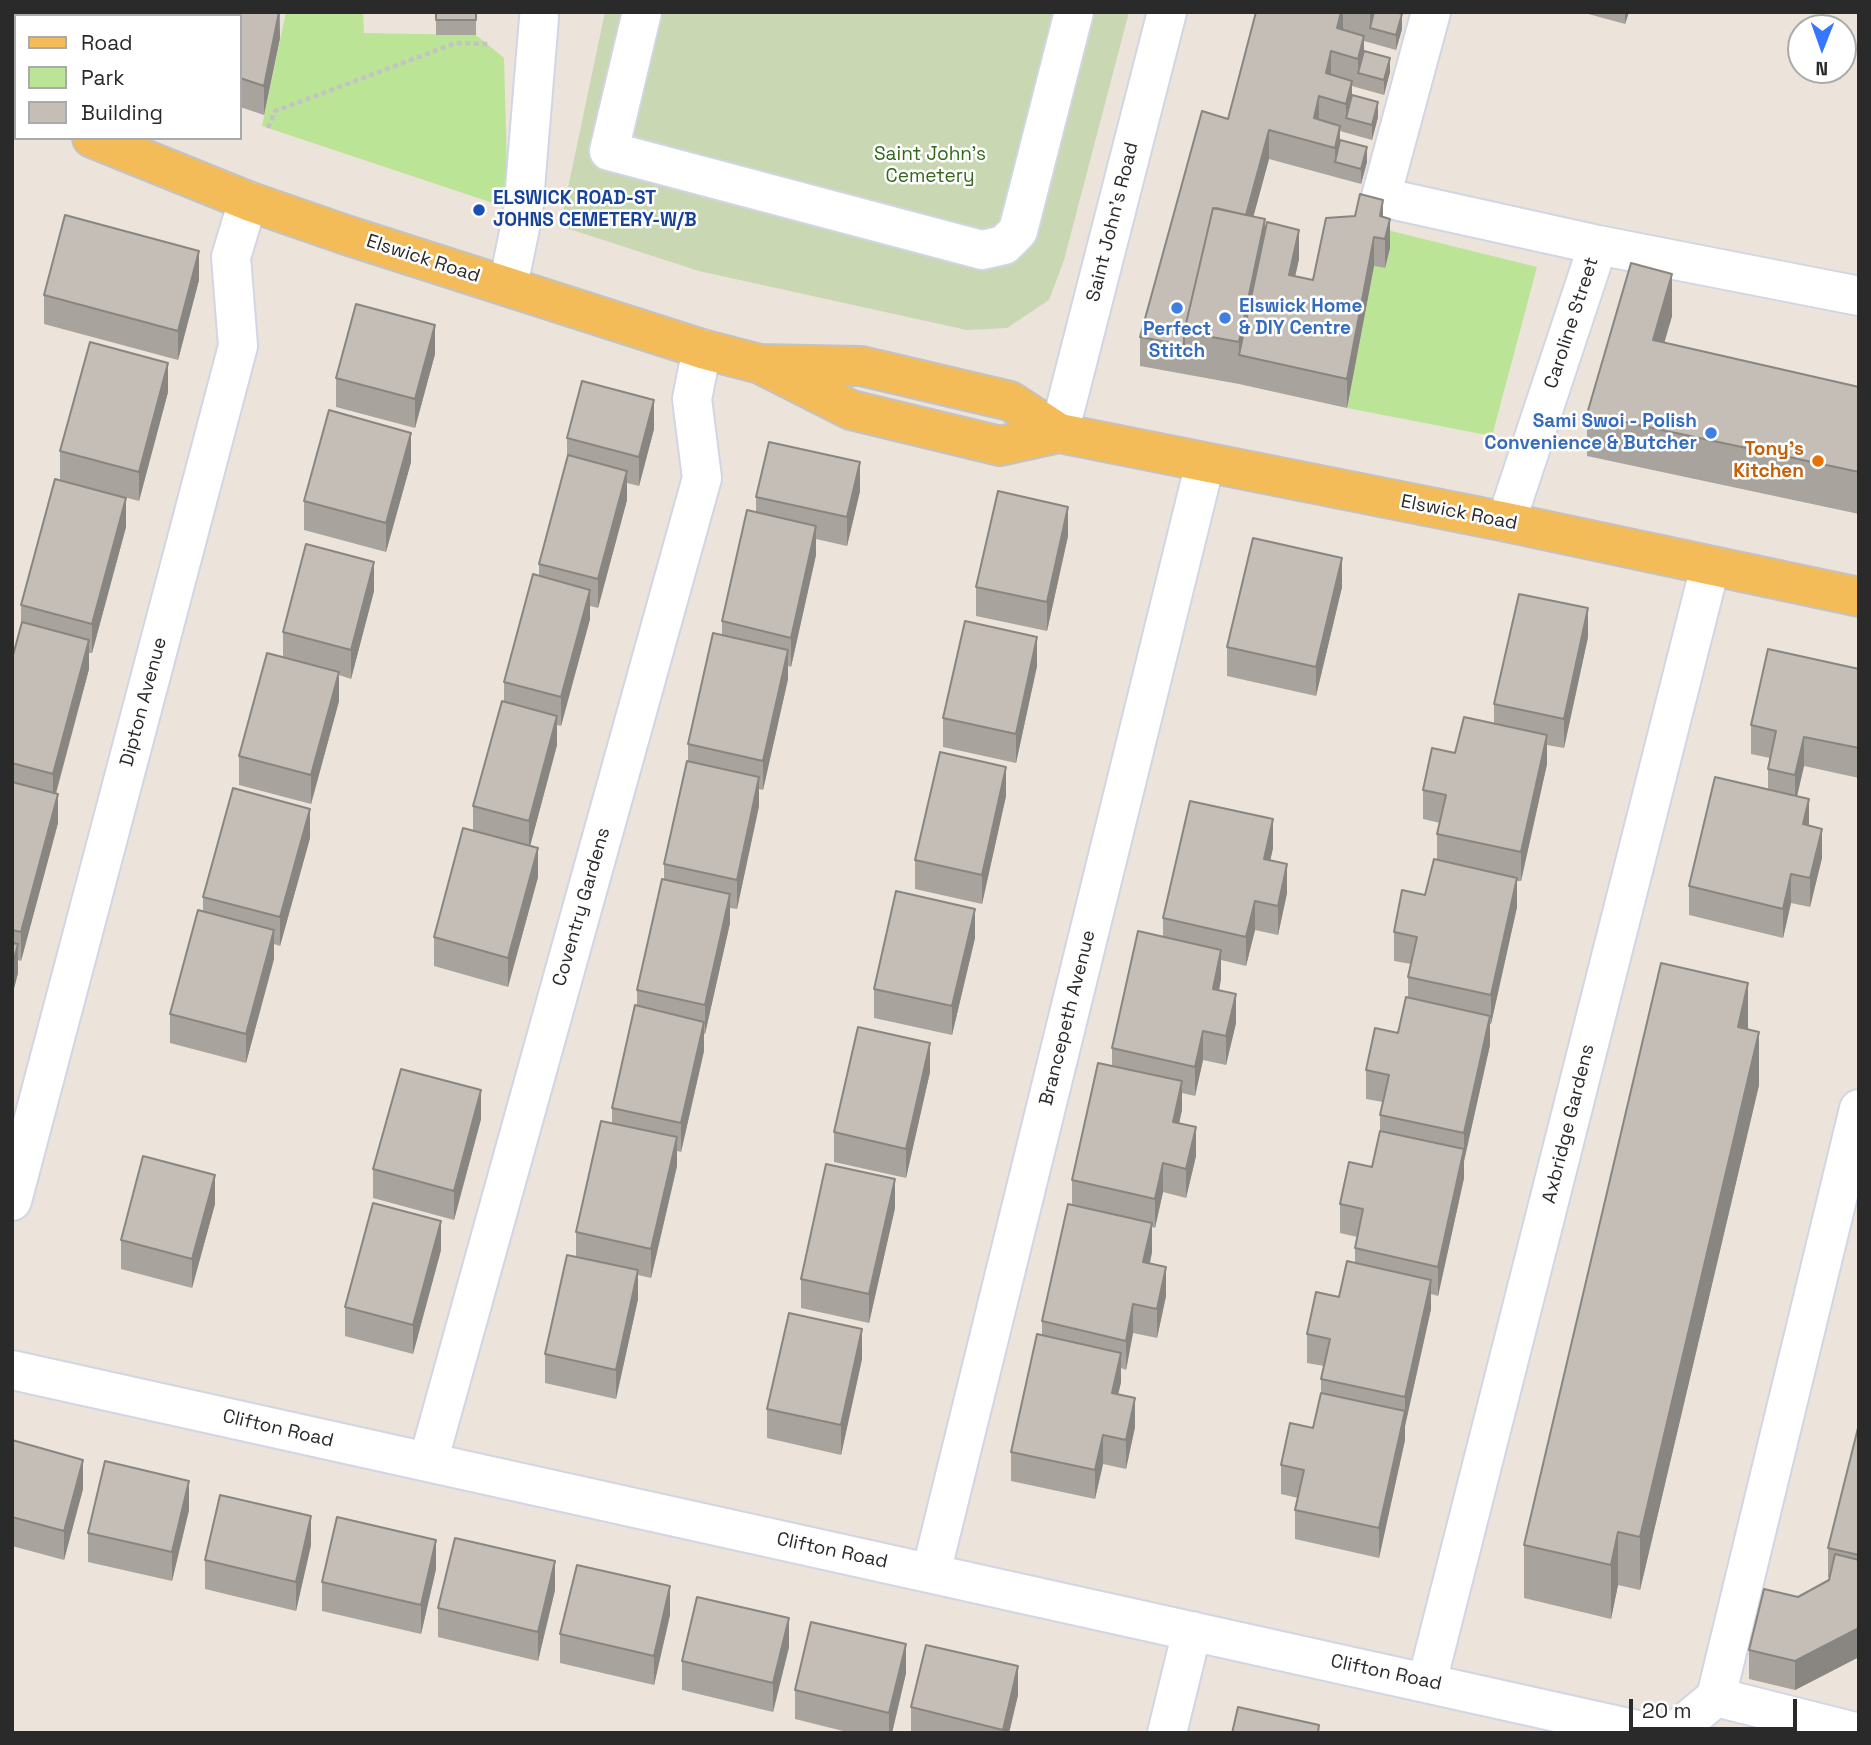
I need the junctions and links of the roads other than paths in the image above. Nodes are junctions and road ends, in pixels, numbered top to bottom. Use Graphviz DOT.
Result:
graph roads {
  1 [pos="642,12"];
  2 [pos="1074,12"];
  3 [pos="1167,12"];
  4 [pos="1432,12"];
  5 [pos="538,32"];
  6 [pos="97,140"];
  7 [pos="248,201"];
  8 [pos="1598,245"];
  9 [pos="508,286"];
  10 [pos="1859,296"];
  11 [pos="702,349"];
  12 [pos="1059,433"];
  13 [pos="1205,463"];
  14 [pos="1506,522"];
  15 [pos="1710,567"];
  16 [pos="1859,597"];
  17 [pos="1859,1109"];
  18 [pos="12,1201"];
  19 [pos="12,1370"];
  20 [pos="428,1462"];
  21 [pos="931,1573"];
  22 [pos="1192,1631"];
  23 [pos="1427,1682"];
  24 [pos="1716,1697"];
  25 [pos="1856,1732"];
  26 [pos="1167,1733"];
  27 [pos="1651,1733"];
  28 [pos="1673,1733"];
  1 -- 2 [label="street"];
  3 -- 12 [label="street, Saint John's Road"];
  4 -- 8 [label="street"];
  5 -- 9 [label="street"];
  6 -- 7 [label="main road, Elswick Road"];
  7 -- 9 [label="main road, Elswick Road"];
  7 -- 18 [label="street, Dipton Avenue"];
  8 -- 10 [label="street"];
  8 -- 14 [label="street, Caroline Street"];
  9 -- 11 [label="main road, Elswick Road"];
  11 -- 12 [label="main road, Elswick Road"];
  11 -- 20 [label="street, Coventry Gardens"];
  12 -- 13 [label="main road, Elswick Road"];
  13 -- 14 [label="main road, Elswick Road"];
  13 -- 21 [label="street, Brancepeth Avenue"];
  14 -- 15 [label="main road, Elswick Road"];
  15 -- 16 [label="main road, Elswick Road"];
  15 -- 23 [label="street, Axbridge Gardens"];
  17 -- 24 [label="street"];
  19 -- 20 [label="street, Clifton Road"];
  20 -- 21 [label="street, Clifton Road"];
  21 -- 22 [label="street, Clifton Road"];
  22 -- 23 [label="street, Clifton Road"];
  22 -- 26 [label="street"];
  23 -- 27 [label="street, Clifton Road"];
  24 -- 25 [label="street"];
  24 -- 28 [label="street"];
}
